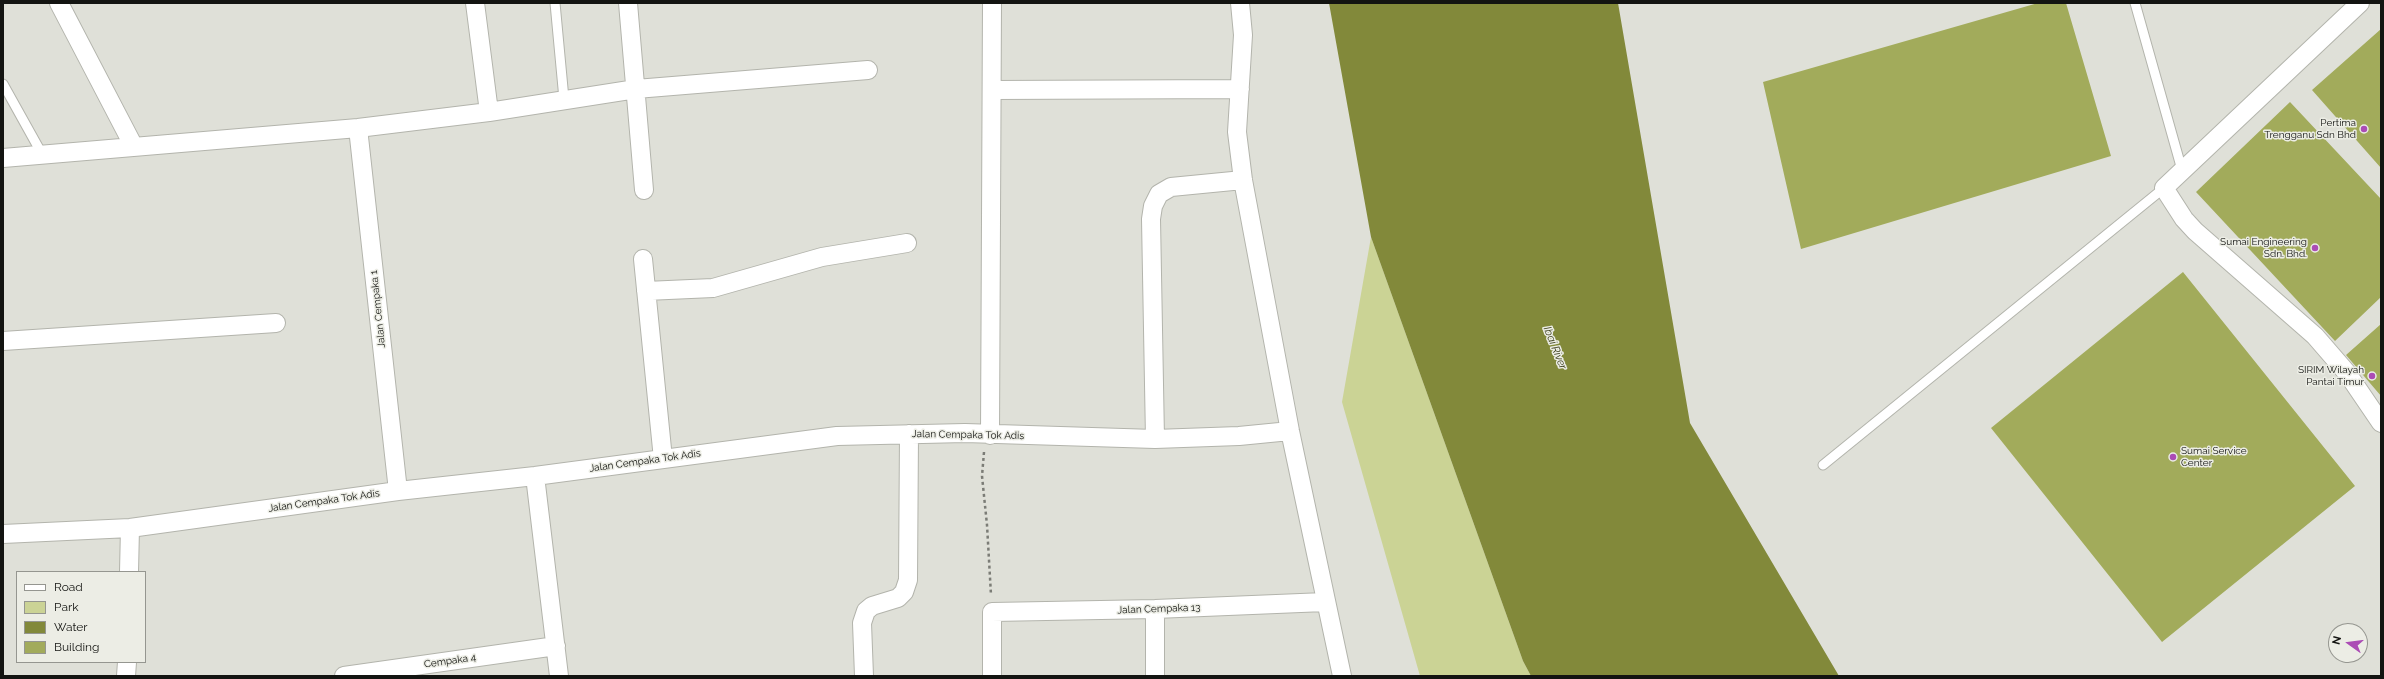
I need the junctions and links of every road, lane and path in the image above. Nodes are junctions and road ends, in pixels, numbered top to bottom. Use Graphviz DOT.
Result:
graph roads {
  1 [pos="59,3"];
  2 [pos="475,3"];
  3 [pos="555,3"];
  4 [pos="628,3"];
  5 [pos="992,3"];
  6 [pos="1240,3"];
  7 [pos="2135,3"];
  8 [pos="2360,3"];
  9 [pos="868,70"];
  10 [pos="3,84"];
  11 [pos="636,89"];
  12 [pos="1240,89"];
  13 [pos="992,90"];
  14 [pos="564,99"];
  15 [pos="489,112"];
  16 [pos="358,128"];
  17 [pos="133,146"];
  18 [pos="42,154"];
  19 [pos="3,158"];
  20 [pos="2182,170"];
  21 [pos="1243,180"];
  22 [pos="2164,188"];
  23 [pos="644,190"];
  24 [pos="907,243"];
  25 [pos="643,259"];
  26 [pos="646,291"];
  27 [pos="276,323"];
  28 [pos="3,341"];
  29 [pos="2381,423"];
  30 [pos="1290,431"];
  31 [pos="909,434"];
  32 [pos="990,435"];
  33 [pos="1155,439"];
  34 [pos="662,459"];
  35 [pos="1823,465"];
  36 [pos="535,476"];
  37 [pos="398,491"];
  38 [pos="130,528"];
  39 [pos="3,534"];
  40 [pos="129,571"];
  41 [pos="1325,602"];
  42 [pos="1155,609"];
  43 [pos="992,612"];
  44 [pos="556,646"];
  45 [pos="127,663"];
  46 [pos="126,676"];
  47 [pos="344,676"];
  48 [pos="559,676"];
  49 [pos="864,676"];
  50 [pos="992,676"];
  51 [pos="1155,676"];
  52 [pos="1342,676"];
  1 -- 17 [label="street"];
  2 -- 15 [label="street"];
  3 -- 14 [label="lane"];
  4 -- 11 [label="street"];
  5 -- 13 [label="street"];
  6 -- 12 [label="street"];
  7 -- 20 [label="lane"];
  8 -- 20 [label="street"];
  9 -- 11 [label="street"];
  10 -- 18 [label="lane"];
  11 -- 14 [label="street"];
  11 -- 23 [label="street"];
  12 -- 13 [label="street"];
  12 -- 21 [label="street"];
  13 -- 32 [label="street"];
  14 -- 15 [label="street"];
  15 -- 16 [label="street"];
  16 -- 17 [label="street"];
  16 -- 37 [label="street, Jalan Cempaka 1"];
  17 -- 18 [label="street"];
  18 -- 19 [label="street"];
  20 -- 22 [label="street"];
  21 -- 30 [label="street"];
  21 -- 33 [label="street"];
  22 -- 29 [label="street"];
  22 -- 35 [label="lane"];
  24 -- 26 [label="street"];
  25 -- 26 [label="street"];
  26 -- 34 [label="street"];
  27 -- 28 [label="street"];
  30 -- 33 [label="street, Jalan Cempaka Tok Adis"];
  30 -- 41 [label="street"];
  31 -- 32 [label="street, Jalan Cempaka Tok Adis"];
  31 -- 34 [label="street, Jalan Cempaka Tok Adis"];
  31 -- 49 [label="street"];
  32 -- 33 [label="street, Jalan Cempaka Tok Adis"];
  32 -- 43 [label="path"];
  34 -- 36 [label="street, Jalan Cempaka Tok Adis"];
  36 -- 37 [label="street, Jalan Cempaka Tok Adis"];
  36 -- 44 [label="street"];
  37 -- 38 [label="street, Jalan Cempaka Tok Adis"];
  38 -- 39 [label="street, Jalan Cempaka Tok Adis"];
  38 -- 40 [label="street"];
  41 -- 42 [label="street, Jalan Cempaka 13"];
  41 -- 52 [label="street"];
  42 -- 43 [label="street, Jalan Cempaka 13"];
  42 -- 51 [label="street"];
  43 -- 50 [label="street"];
  44 -- 47 [label="street, Cempaka 4"];
  44 -- 48 [label="street"];
  45 -- 46 [label="street"];
}
